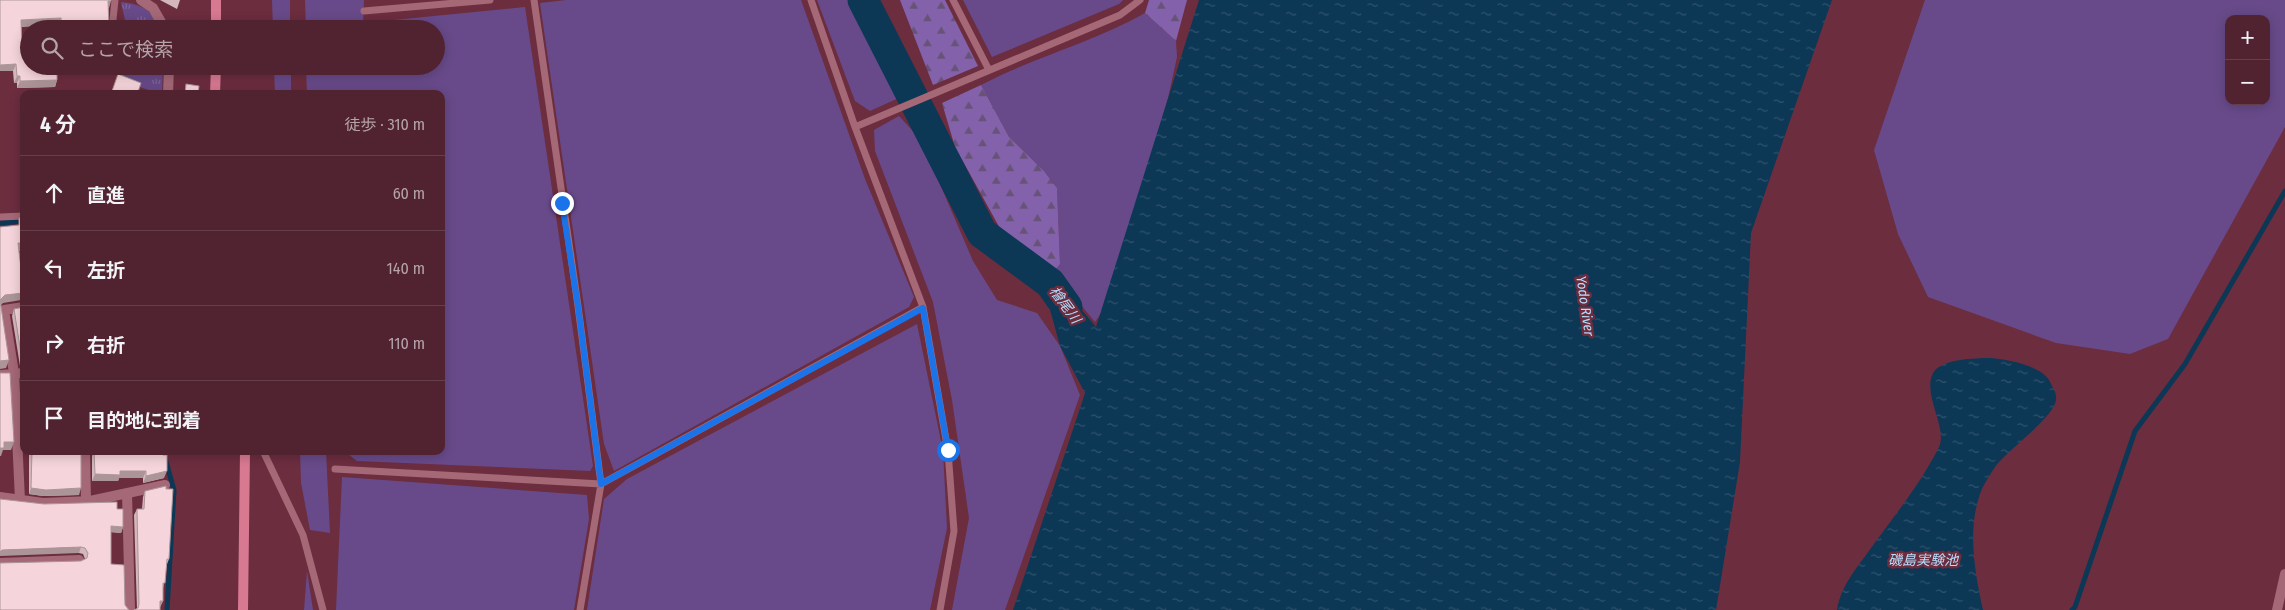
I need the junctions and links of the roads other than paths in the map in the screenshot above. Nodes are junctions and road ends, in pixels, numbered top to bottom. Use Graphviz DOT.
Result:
graph roads {
  1 [pos="115,0"];
  2 [pos="141,0"];
  3 [pos="216,0"];
  4 [pos="490,0"];
  5 [pos="534,0"];
  6 [pos="811,0"];
  7 [pos="953,0"];
  8 [pos="1140,0"];
  9 [pos="364,11"];
  10 [pos="113,20"];
  11 [pos="160,20"];
  12 [pos="216,20"];
  13 [pos="989,70"];
  14 [pos="169,75"];
  15 [pos="216,75"];
  16 [pos="168,90"];
  17 [pos="216,90"];
  18 [pos="855,127"];
  19 [pos="20,216"];
  20 [pos="0,217"];
  21 [pos="20,308"];
  22 [pos="923,308"];
  23 [pos="19,373"];
  24 [pos="0,375"];
  25 [pos="85,455"];
  26 [pos="246,455"];
  27 [pos="265,455"];
  28 [pos="335,469"];
  29 [pos="601,484"];
  30 [pos="165,485"];
  31 [pos="127,493"];
  32 [pos="0,497"];
  33 [pos="20,500"];
  34 [pos="86,502"];
  35 [pos="79,560"];
  36 [pos="0,564"];
  37 [pos="2285,574"];
  38 [pos="130,610"];
  39 [pos="243,610"];
  40 [pos="323,610"];
  41 [pos="580,610"];
  42 [pos="940,610"];
  43 [pos="2277,610"];
  1 -- 10 [label="lane"];
  2 -- 11 [label="street"];
  3 -- 12 [label="street"];
  4 -- 9 [label="lane"];
  5 -- 29 [label="lane"];
  6 -- 18 [label="lane"];
  7 -- 13 [label="lane"];
  8 -- 13 [label="lane"];
  13 -- 18 [label="lane"];
  14 -- 16 [label="street"];
  15 -- 17 [label="street"];
  18 -- 22 [label="lane"];
  19 -- 20 [label="lane"];
  21 -- 23 [label="street"];
  22 -- 29 [label="lane"];
  22 -- 42 [label="lane"];
  23 -- 24 [label="street"];
  23 -- 33 [label="street"];
  25 -- 34 [label="street"];
  26 -- 39 [label="street"];
  27 -- 40 [label="lane"];
  28 -- 29 [label="lane"];
  29 -- 41 [label="lane"];
  30 -- 31 [label="street"];
  31 -- 34 [label="street"];
  31 -- 38 [label="street"];
  32 -- 33 [label="street"];
  33 -- 34 [label="street"];
  35 -- 36 [label="street"];
  37 -- 43 [label="street"];
}
